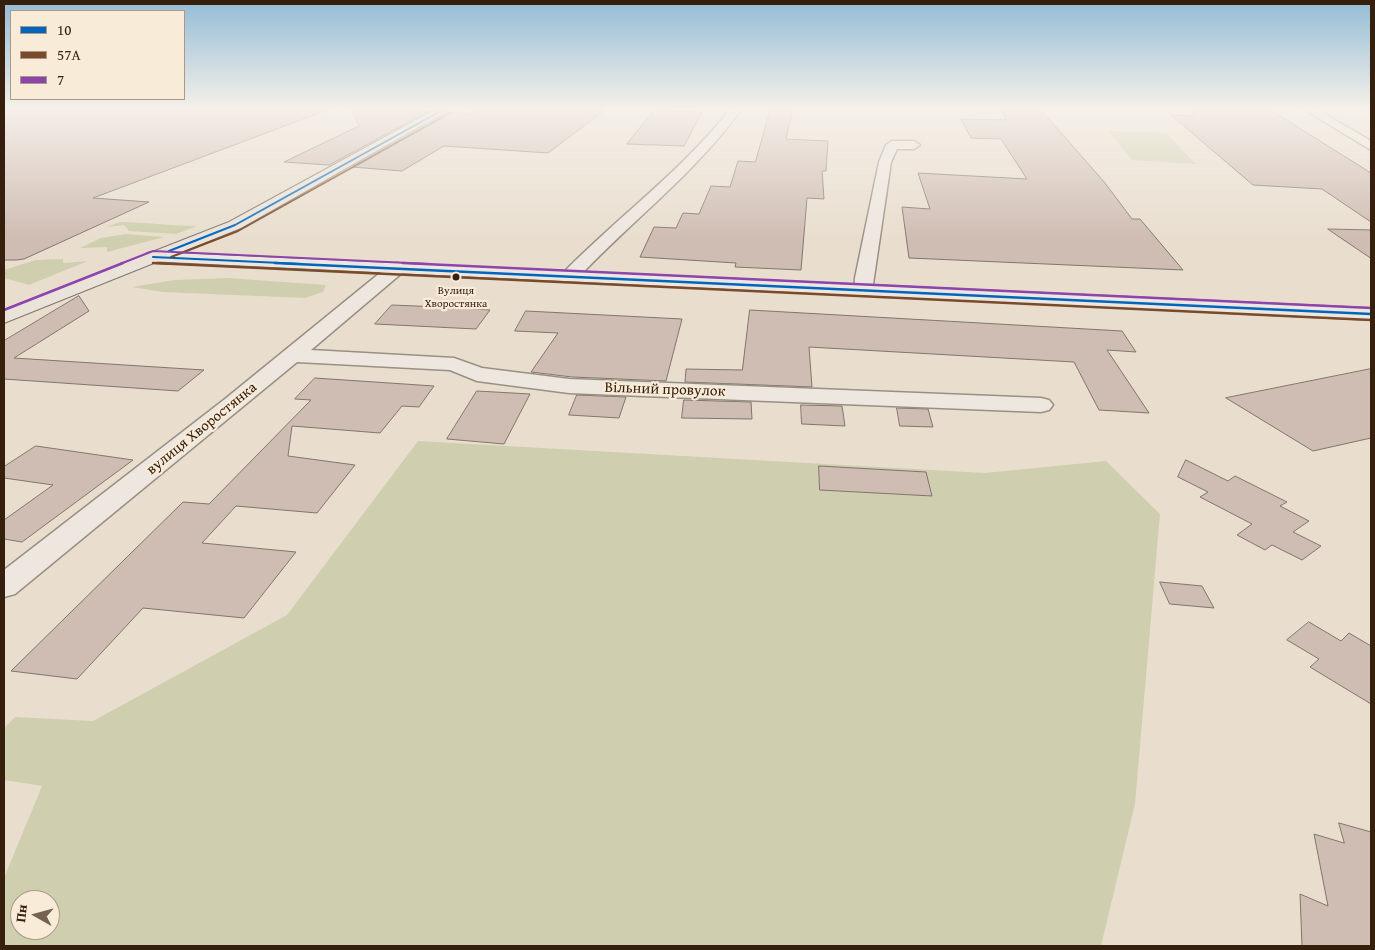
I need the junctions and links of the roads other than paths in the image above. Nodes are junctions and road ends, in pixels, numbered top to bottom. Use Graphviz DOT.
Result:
graph roads {
  1 [pos="369,151"];
  2 [pos="703,151"];
  3 [pos="889,151"];
  4 [pos="153,257"];
  5 [pos="397,268"];
  6 [pos="570,276"];
  7 [pos="863,291"];
  8 [pos="1371,314"];
  9 [pos="4,316"];
  10 [pos="292,355"];
  11 [pos="1041,405"];
  12 [pos="4,586"];
  1 -- 4 [label="main road"];
  2 -- 6 [label="street"];
  3 -- 7 [label="street"];
  4 -- 5 [label="main road"];
  4 -- 9 [label="main road"];
  5 -- 6 [label="main road"];
  5 -- 10 [label="street, вулиця Хворостянка"];
  6 -- 7 [label="main road"];
  7 -- 8 [label="main road"];
  10 -- 11 [label="street, Вільний провулок"];
  10 -- 12 [label="street, вулиця Хворостянка"];
}
